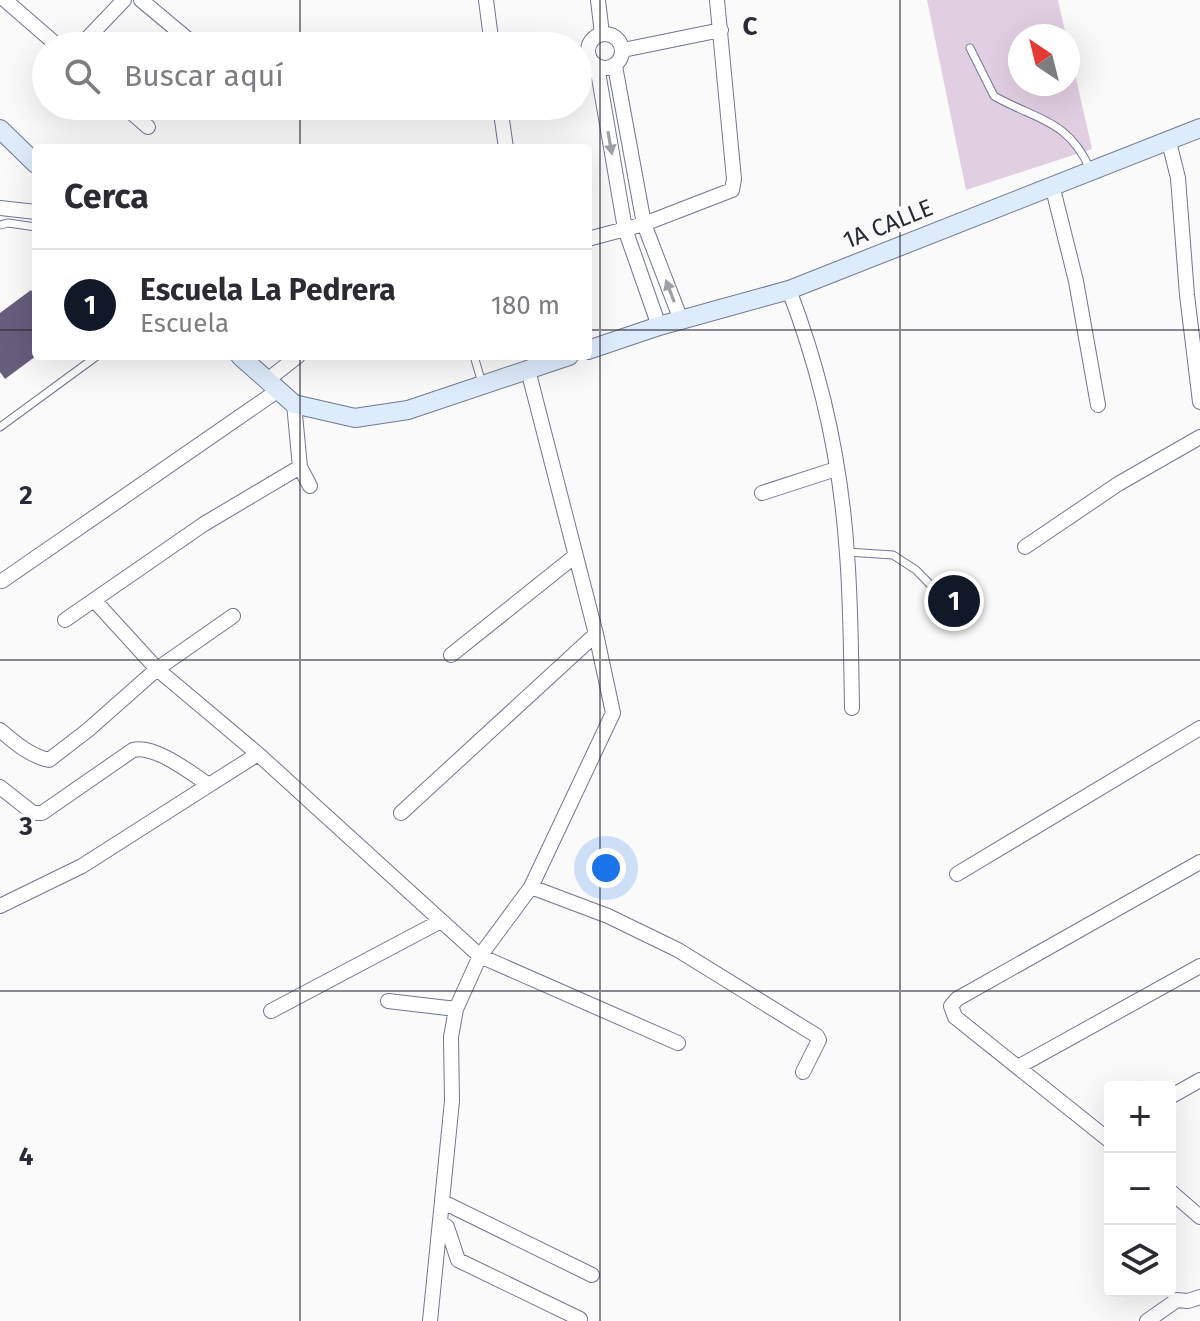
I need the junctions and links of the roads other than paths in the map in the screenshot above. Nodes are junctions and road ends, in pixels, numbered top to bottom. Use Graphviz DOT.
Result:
graph roads {
  1 [pos="5,0"];
  2 [pos="124,0"];
  3 [pos="141,0"];
  4 [pos="486,0"];
  5 [pos="598,0"];
  6 [pos="717,0"];
  7 [pos="721,30"];
  8 [pos="42,32"];
  9 [pos="93,32"];
  10 [pos="179,32"];
  11 [pos="490,32"];
  12 [pos="602,34"];
  13 [pos="592,43"];
  14 [pos="970,48"];
  15 [pos="623,50"];
  16 [pos="592,61"];
  17 [pos="615,66"];
  18 [pos="592,77"];
  19 [pos="140,120"];
  20 [pos="502,120"];
  21 [pos="148,127"];
  22 [pos="1200,128"];
  23 [pos="0,129"];
  24 [pos="1169,142"];
  25 [pos="505,144"];
  26 [pos="32,160"];
  27 [pos="1091,171"];
  28 [pos="1052,185"];
  29 [pos="0,208"];
  30 [pos="32,212"];
  31 [pos="644,224"];
  32 [pos="0,225"];
  33 [pos="32,226"];
  34 [pos="625,229"];
  35 [pos="592,238"];
  36 [pos="789,290"];
  37 [pos="681,320"];
  38 [pos="659,326"];
  39 [pos="592,349"];
  40 [pos="92,360"];
  41 [pos="244,360"];
  42 [pos="295,360"];
  43 [pos="475,360"];
  44 [pos="557,360"];
  45 [pos="528,370"];
  46 [pos="483,385"];
  47 [pos="272,386"];
  48 [pos="1200,402"];
  49 [pos="294,404"];
  50 [pos="1098,405"];
  51 [pos="0,427"];
  52 [pos="1200,437"];
  53 [pos="300,467"];
  54 [pos="836,469"];
  55 [pos="310,486"];
  56 [pos="762,493"];
  57 [pos="1025,547"];
  58 [pos="847,552"];
  59 [pos="575,556"];
  60 [pos="2,581"];
  61 [pos="94,600"];
  62 [pos="959,614"];
  63 [pos="233,616"];
  64 [pos="65,620"];
  65 [pos="596,634"];
  66 [pos="451,655"];
  67 [pos="157,669"];
  68 [pos="852,708"];
  69 [pos="1200,728"];
  70 [pos="0,730"];
  71 [pos="258,754"];
  72 [pos="209,785"];
  73 [pos="0,787"];
  74 [pos="401,813"];
  75 [pos="1199,866"];
  76 [pos="957,874"];
  77 [pos="531,887"];
  78 [pos="0,906"];
  79 [pos="441,921"];
  80 [pos="480,956"];
  81 [pos="1200,966"];
  82 [pos="388,1001"];
  83 [pos="456,1009"];
  84 [pos="271,1011"];
  85 [pos="678,1043"];
  86 [pos="1018,1067"];
  87 [pos="803,1072"];
  88 [pos="1200,1080"];
  89 [pos="1176,1094"];
  90 [pos="1104,1133"];
  91 [pos="1200,1194"];
  92 [pos="1176,1196"];
  93 [pos="443,1202"];
  94 [pos="1185,1204"];
  95 [pos="1200,1217"];
  96 [pos="440,1222"];
  97 [pos="592,1275"];
  98 [pos="1200,1297"];
  99 [pos="580,1319"];
  100 [pos="430,1321"];
  101 [pos="1147,1321"];
  1 -- 8 [label="street"];
  2 -- 9 [label="street"];
  3 -- 10 [label="street"];
  4 -- 11 [label="street"];
  5 -- 12 [label="street"];
  6 -- 7 [label="street"];
  7 -- 15 [label="street"];
  7 -- 31 [label="street"];
  12 -- 13 [label="street"];
  12 -- 15 [label="street"];
  14 -- 27 [label="lane"];
  15 -- 17 [label="street"];
  16 -- 17 [label="street"];
  17 -- 31 [label="street"];
  18 -- 34 [label="street, one-way"];
  19 -- 21 [label="street"];
  20 -- 25 [label="street"];
  22 -- 24 [label="street, 1A CALLE"];
  23 -- 26 [label="street"];
  24 -- 27 [label="street, 1A CALLE"];
  24 -- 48 [label="street"];
  27 -- 28 [label="street, 1A CALLE"];
  28 -- 36 [label="street, 1A CALLE"];
  28 -- 50 [label="street"];
  29 -- 30 [label="street"];
  31 -- 34 [label="street"];
  37 -- 31 [label="street, one-way"];
  32 -- 33 [label="lane"];
  34 -- 35 [label="street"];
  34 -- 38 [label="street"];
  36 -- 37 [label="street, 1A CALLE"];
  36 -- 54 [label="street"];
  37 -- 38 [label="street, 1A CALLE"];
  38 -- 39 [label="street, 1A CALLE"];
  40 -- 51 [label="lane"];
  41 -- 47 [label="street"];
  42 -- 47 [label="street"];
  43 -- 46 [label="lane"];
  44 -- 45 [label="street"];
  45 -- 46 [label="street"];
  45 -- 59 [label="street"];
  46 -- 49 [label="street"];
  47 -- 49 [label="street"];
  47 -- 60 [label="street"];
  49 -- 53 [label="street"];
  52 -- 57 [label="street"];
  53 -- 55 [label="street"];
  53 -- 61 [label="street"];
  54 -- 56 [label="street"];
  54 -- 58 [label="street"];
  58 -- 62 [label="lane"];
  58 -- 68 [label="street"];
  59 -- 65 [label="street"];
  59 -- 66 [label="street"];
  61 -- 64 [label="street"];
  61 -- 67 [label="street"];
  63 -- 67 [label="street"];
  65 -- 74 [label="street"];
  65 -- 77 [label="street"];
  67 -- 70 [label="street"];
  67 -- 71 [label="street"];
  69 -- 76 [label="street"];
  71 -- 72 [label="street"];
  71 -- 79 [label="street"];
  72 -- 73 [label="street"];
  72 -- 78 [label="street"];
  75 -- 86 [label="street"];
  77 -- 80 [label="street"];
  77 -- 87 [label="street"];
  79 -- 80 [label="street"];
  79 -- 84 [label="street"];
  80 -- 83 [label="street"];
  80 -- 85 [label="street"];
  81 -- 86 [label="street"];
  82 -- 83 [label="street"];
  83 -- 93 [label="street"];
  86 -- 90 [label="street"];
  88 -- 89 [label="street"];
  91 -- 94 [label="street"];
  92 -- 94 [label="street"];
  93 -- 96 [label="street"];
  93 -- 97 [label="street"];
  94 -- 95 [label="street"];
  96 -- 99 [label="street"];
  96 -- 100 [label="street"];
  98 -- 101 [label="street"];
}
